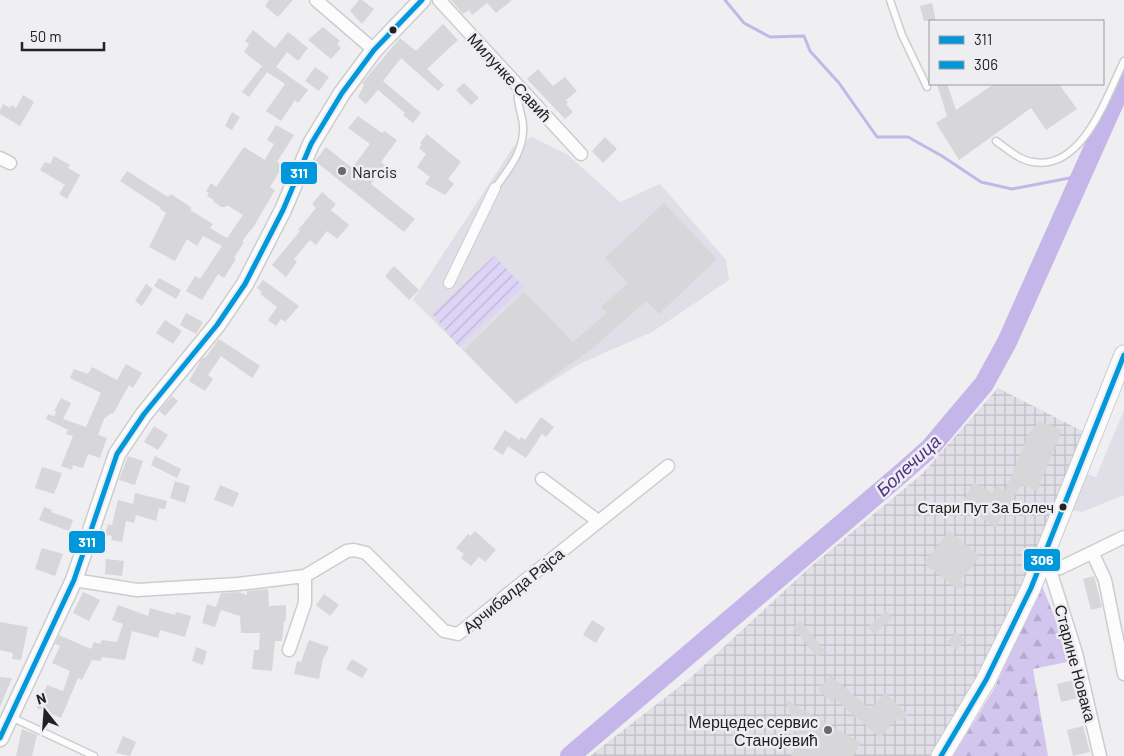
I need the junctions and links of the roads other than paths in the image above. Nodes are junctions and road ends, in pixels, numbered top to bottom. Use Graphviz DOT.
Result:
graph roads {
  1 [pos="316,0"];
  2 [pos="422,0"];
  3 [pos="439,0"];
  4 [pos="890,0"];
  5 [pos="374,50"];
  6 [pos="1124,61"];
  7 [pos="519,86"];
  8 [pos="927,87"];
  9 [pos="996,141"];
  10 [pos="581,154"];
  11 [pos="495,188"];
  12 [pos="449,283"];
  13 [pos="1124,355"];
  14 [pos="668,466"];
  15 [pos="542,479"];
  16 [pos="598,520"];
  17 [pos="1124,537"];
  18 [pos="1093,554"];
  19 [pos="1044,570"];
  20 [pos="305,576"];
  21 [pos="74,580"];
  22 [pos="289,650"];
  23 [pos="1124,674"];
  24 [pos="11,717"];
  25 [pos="0,738"];
  26 [pos="94,756"];
  27 [pos="941,756"];
  28 [pos="1100,756"];
  1 -- 5 [label="street"];
  2 -- 5 [label="street"];
  3 -- 7 [label="street, Милунке Савић"];
  4 -- 8 [label="lane"];
  5 -- 21 [label="street"];
  6 -- 9 [label="lane"];
  7 -- 10 [label="street, Милунке Савић"];
  7 -- 11 [label="lane"];
  11 -- 12 [label="street"];
  13 -- 19 [label="main road"];
  14 -- 16 [label="street, Арчибалда Рајса"];
  15 -- 16 [label="street"];
  16 -- 20 [label="street, Арчибалда Рајса"];
  17 -- 18 [label="street"];
  18 -- 19 [label="street"];
  18 -- 23 [label="street"];
  19 -- 27 [label="main road"];
  19 -- 28 [label="street, Старине Новака"];
  20 -- 21 [label="street, Арчибалда Рајса"];
  20 -- 22 [label="street"];
  21 -- 24 [label="street"];
  24 -- 25 [label="street"];
  24 -- 26 [label="lane"];
}
